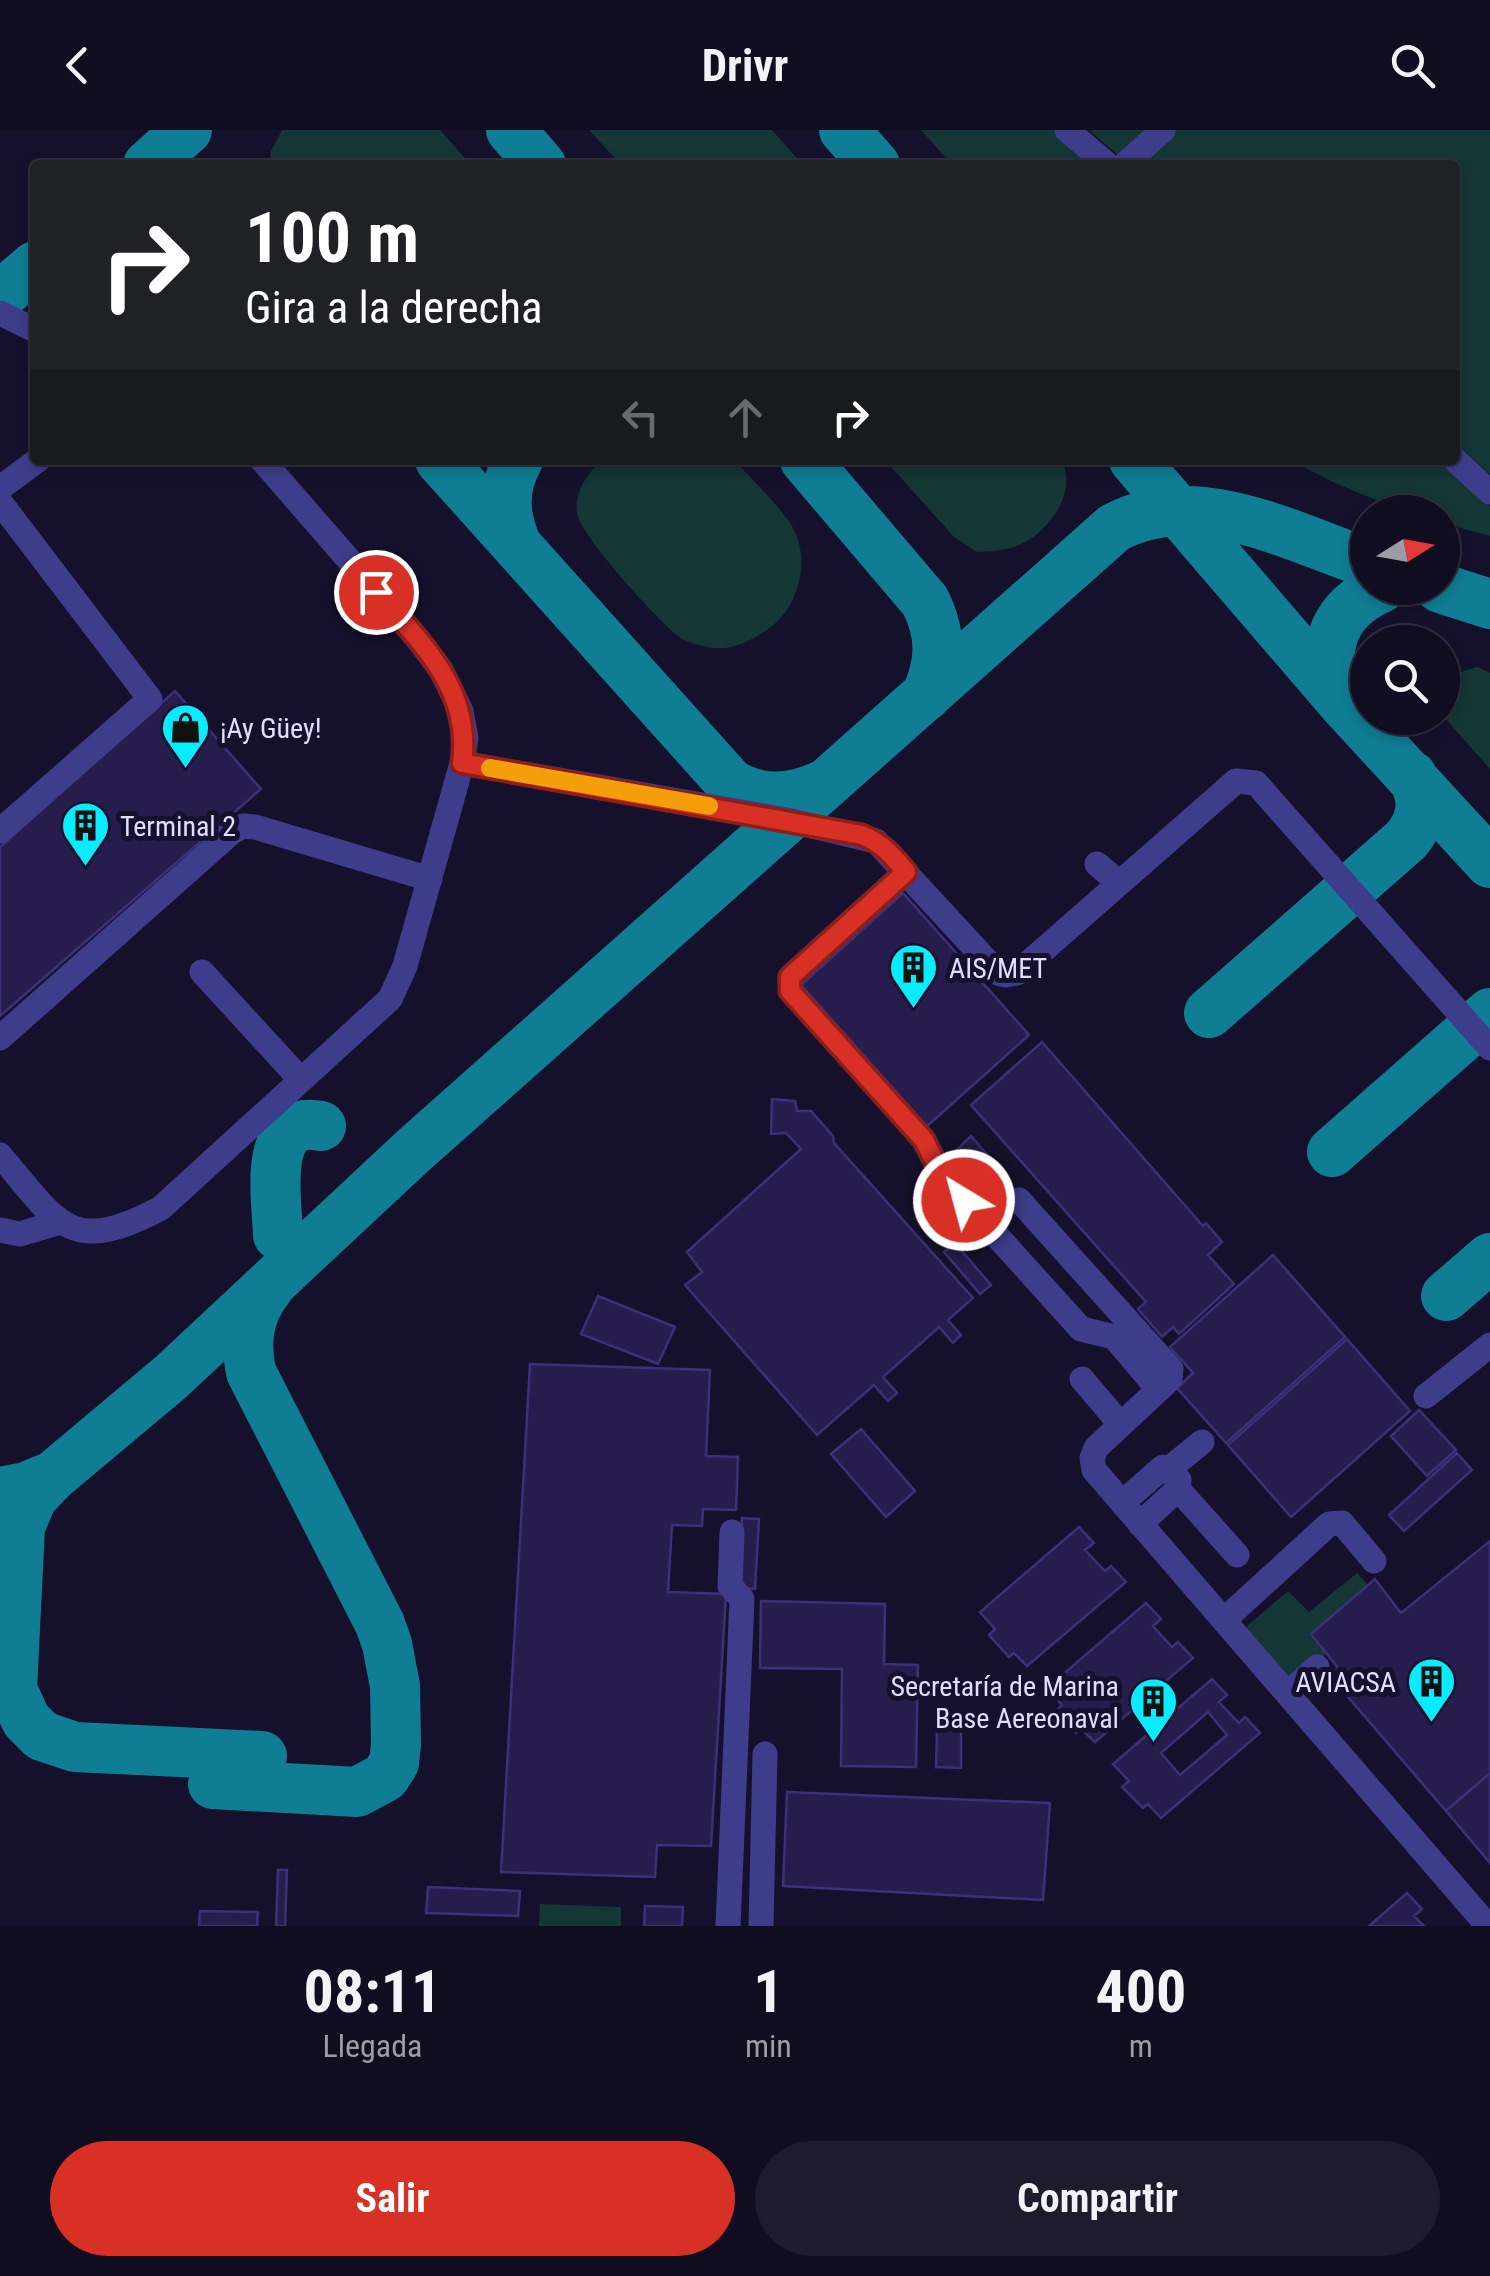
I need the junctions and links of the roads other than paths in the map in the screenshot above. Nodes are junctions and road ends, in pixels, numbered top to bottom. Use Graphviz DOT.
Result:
graph roads {
  1 [pos="1068,130"];
  2 [pos="1163,130"];
  3 [pos="1102,160"];
  4 [pos="1130,160"];
  5 [pos="0,314"];
  6 [pos="30,328"];
  7 [pos="31,465"];
  8 [pos="266,465"];
  9 [pos="1460,465"];
  10 [pos="0,488"];
  11 [pos="1490,492"];
  12 [pos="0,502"];
  13 [pos="462,763"];
  14 [pos="0,831"];
  15 [pos="1097,864"];
  16 [pos="906,872"];
  17 [pos="430,879"];
  18 [pos="1118,883"];
  19 [pos="202,972"];
  20 [pos="0,1038"];
  21 [pos="1490,1048"];
  22 [pos="301,1080"];
  23 [pos="0,1155"];
  24 [pos="1019,1200"];
  25 [pos="60,1222"];
  26 [pos="0,1230"];
  27 [pos="1490,1345"];
  28 [pos="1082,1379"];
  29 [pos="1158,1390"];
  30 [pos="1426,1396"];
  31 [pos="1120,1424"];
  32 [pos="1202,1442"];
  33 [pos="1174,1479"];
  34 [pos="1122,1503"];
  35 [pos="1140,1524"];
  36 [pos="732,1532"];
  37 [pos="1237,1555"];
  38 [pos="1374,1560"];
  39 [pos="1224,1620"];
  40 [pos="1317,1667"];
  41 [pos="1288,1693"];
  42 [pos="765,1754"];
  43 [pos="728,1926"];
  44 [pos="760,1926"];
  45 [pos="1488,1926"];
  1 -- 3 [label="lane"];
  2 -- 4 [label="lane"];
  5 -- 6 [label="lane"];
  7 -- 10 [label="lane"];
  8 -- 13 [label="lane"];
  9 -- 11 [label="lane"];
  12 -- 14 [label="lane"];
  13 -- 16 [label="lane"];
  13 -- 17 [label="lane"];
  15 -- 18 [label="lane"];
  16 -- 18 [label="lane"];
  16 -- 29 [label="lane"];
  17 -- 20 [label="lane"];
  17 -- 22 [label="lane"];
  18 -- 21 [label="lane"];
  19 -- 22 [label="lane"];
  22 -- 25 [label="lane"];
  23 -- 25 [label="lane"];
  24 -- 29 [label="lane"];
  25 -- 26 [label="lane"];
  27 -- 30 [label="lane"];
  28 -- 31 [label="lane"];
  29 -- 31 [label="lane"];
  31 -- 34 [label="lane"];
  32 -- 33 [label="lane"];
  33 -- 34 [label="lane"];
  33 -- 35 [label="lane"];
  33 -- 37 [label="lane"];
  34 -- 35 [label="lane"];
  35 -- 39 [label="lane"];
  36 -- 43 [label="lane"];
  38 -- 39 [label="lane"];
  39 -- 41 [label="lane"];
  40 -- 41 [label="lane"];
  41 -- 45 [label="lane"];
  42 -- 44 [label="lane"];
}
